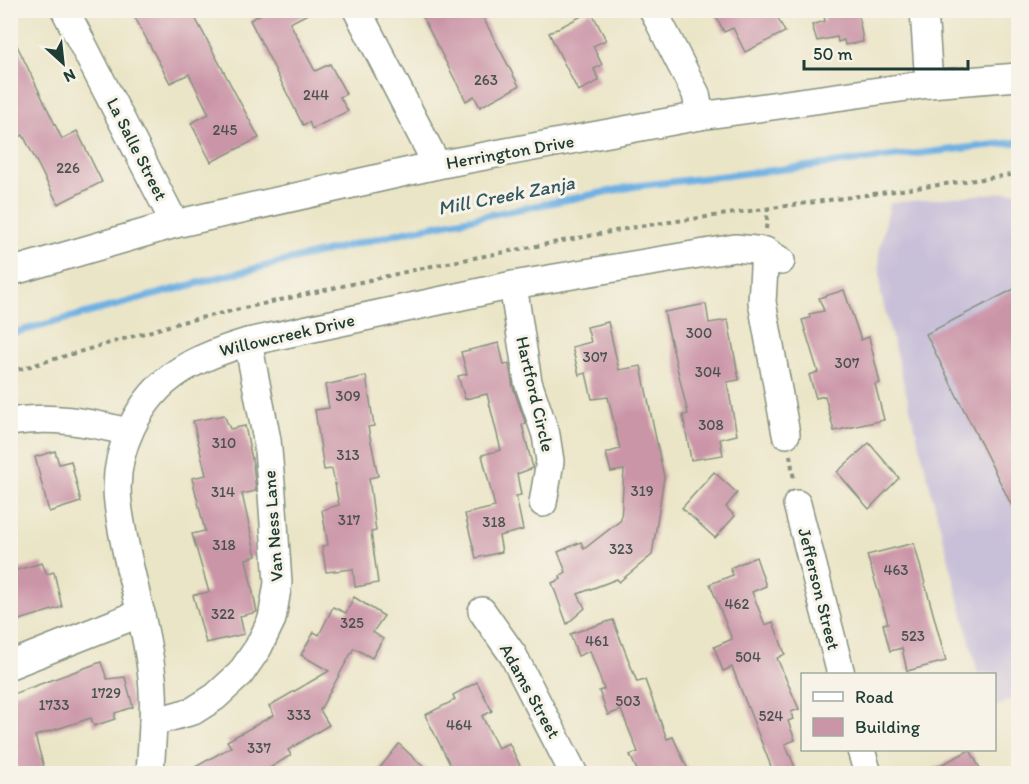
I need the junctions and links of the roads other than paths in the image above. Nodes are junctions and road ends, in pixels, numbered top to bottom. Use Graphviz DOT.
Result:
graph roads {
  1 [pos="64,10"];
  2 [pos="357,10"];
  3 [pos="653,10"];
  4 [pos="924,10"];
  5 [pos="1018,77"];
  6 [pos="929,84"];
  7 [pos="700,116"];
  8 [pos="437,165"];
  9 [pos="175,224"];
  10 [pos="10,272"];
  11 [pos="513,285"];
  12 [pos="248,342"];
  13 [pos="10,422"];
  14 [pos="128,432"];
  15 [pos="786,434"];
  16 [pos="543,503"];
  17 [pos="797,504"];
  18 [pos="482,611"];
  19 [pos="141,613"];
  20 [pos="10,665"];
  21 [pos="840,673"];
  22 [pos="153,722"];
  23 [pos="861,751"];
  24 [pos="150,774"];
  25 [pos="574,774"];
  26 [pos="868,774"];
  1 -- 9 [label="street, La Salle Street"];
  2 -- 8 [label="street"];
  3 -- 7 [label="street"];
  4 -- 6 [label="street"];
  5 -- 6 [label="street, Herrington Drive"];
  6 -- 7 [label="street, Herrington Drive"];
  7 -- 8 [label="street, Herrington Drive"];
  8 -- 9 [label="street, Herrington Drive"];
  9 -- 10 [label="street, Herrington Drive"];
  11 -- 12 [label="street, Willowcreek Drive"];
  11 -- 15 [label="street, Willowcreek Drive"];
  11 -- 16 [label="street, Hartford Circle"];
  12 -- 14 [label="street, Willowcreek Drive"];
  12 -- 22 [label="street, Van Ness Lane"];
  13 -- 14 [label="street"];
  14 -- 19 [label="street, Willowcreek Drive"];
  17 -- 21 [label="street, Jefferson Street"];
  18 -- 25 [label="street, Adams Street"];
  19 -- 20 [label="street"];
  19 -- 22 [label="street, Willowcreek Drive"];
  22 -- 24 [label="street, Willowcreek Drive"];
  23 -- 26 [label="street"];
}
